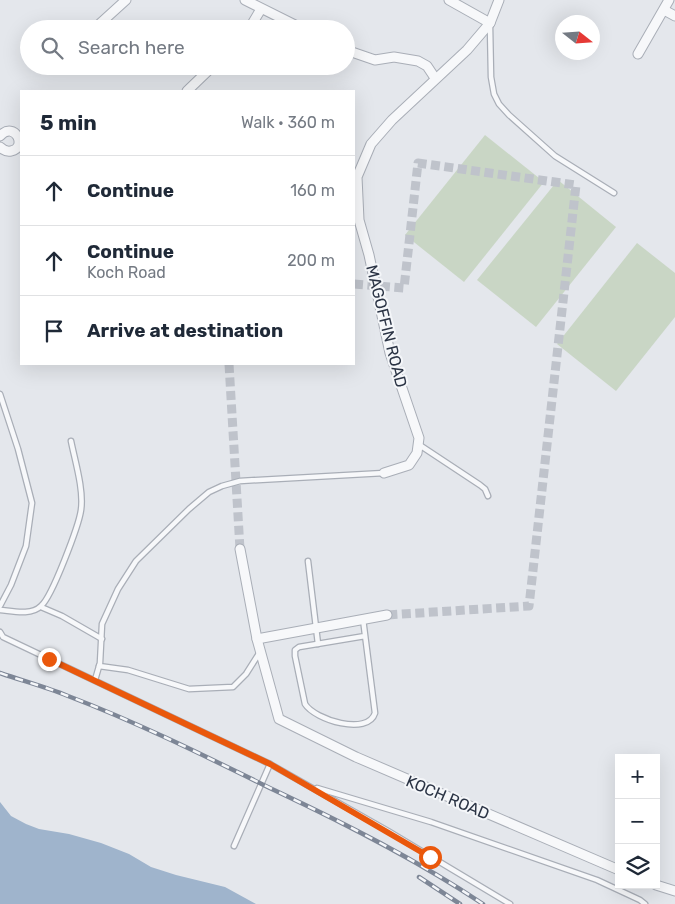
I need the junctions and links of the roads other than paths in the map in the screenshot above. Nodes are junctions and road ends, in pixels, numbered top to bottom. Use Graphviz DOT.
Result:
graph roads {
  1 [pos="126,0"];
  2 [pos="245,0"];
  3 [pos="449,0"];
  4 [pos="499,0"];
  5 [pos="669,0"];
  6 [pos="260,9"];
  7 [pos="664,10"];
  8 [pos="675,16"];
  9 [pos="103,20"];
  10 [pos="254,20"];
  11 [pos="284,20"];
  12 [pos="490,23"];
  13 [pos="355,53"];
  14 [pos="638,54"];
  15 [pos="204,75"];
  16 [pos="435,78"];
  17 [pos="188,90"];
  18 [pos="0,136"];
  19 [pos="0,147"];
  20 [pos="19,149"];
  21 [pos="614,193"];
  22 [pos="0,394"];
  23 [pos="71,441"];
  24 [pos="418,444"];
  25 [pos="384,473"];
  26 [pos="488,496"];
  27 [pos="240,548"];
  28 [pos="308,560"];
  29 [pos="41,607"];
  30 [pos="0,608"];
  31 [pos="387,614"];
  32 [pos="363,619"];
  33 [pos="315,628"];
  34 [pos="0,632"];
  35 [pos="366,636"];
  36 [pos="102,639"];
  37 [pos="258,639"];
  38 [pos="318,644"];
  39 [pos="261,651"];
  40 [pos="99,666"];
  41 [pos="95,680"];
  42 [pos="270,764"];
  43 [pos="308,786"];
  44 [pos="234,846"];
  45 [pos="615,868"];
  46 [pos="660,886"];
  47 [pos="675,891"];
  48 [pos="510,904"];
  49 [pos="644,904"];
  1 -- 9 [label="street"];
  2 -- 6 [label="street"];
  3 -- 12 [label="street"];
  4 -- 12 [label="street, MAGOFFIN ROAD"];
  5 -- 7 [label="street"];
  6 -- 10 [label="street"];
  6 -- 11 [label="street"];
  7 -- 8 [label="street"];
  7 -- 14 [label="street"];
  12 -- 16 [label="street, MAGOFFIN ROAD"];
  12 -- 21 [label="lane"];
  13 -- 16 [label="street"];
  15 -- 17 [label="street"];
  16 -- 24 [label="street, MAGOFFIN ROAD"];
  18 -- 20 [label="street"];
  19 -- 20 [label="street"];
  22 -- 30 [label="lane"];
  23 -- 29 [label="lane"];
  24 -- 25 [label="street"];
  24 -- 26 [label="lane"];
  25 -- 36 [label="lane"];
  27 -- 37 [label="street"];
  28 -- 33 [label="lane"];
  29 -- 30 [label="lane"];
  29 -- 36 [label="lane"];
  31 -- 32 [label="street"];
  32 -- 33 [label="street"];
  32 -- 35 [label="lane"];
  33 -- 37 [label="street"];
  33 -- 38 [label="lane"];
  34 -- 41 [label="lane"];
  35 -- 38 [label="lane"];
  35 -- 38 [label="lane"];
  36 -- 40 [label="lane"];
  37 -- 39 [label="street"];
  39 -- 40 [label="lane"];
  39 -- 45 [label="street, KOCH ROAD"];
  40 -- 41 [label="lane"];
  41 -- 42 [label="lane"];
  42 -- 43 [label="lane"];
  42 -- 44 [label="lane"];
  43 -- 48 [label="lane"];
  43 -- 49 [label="lane"];
  46 -- 47 [label="street"];
}
